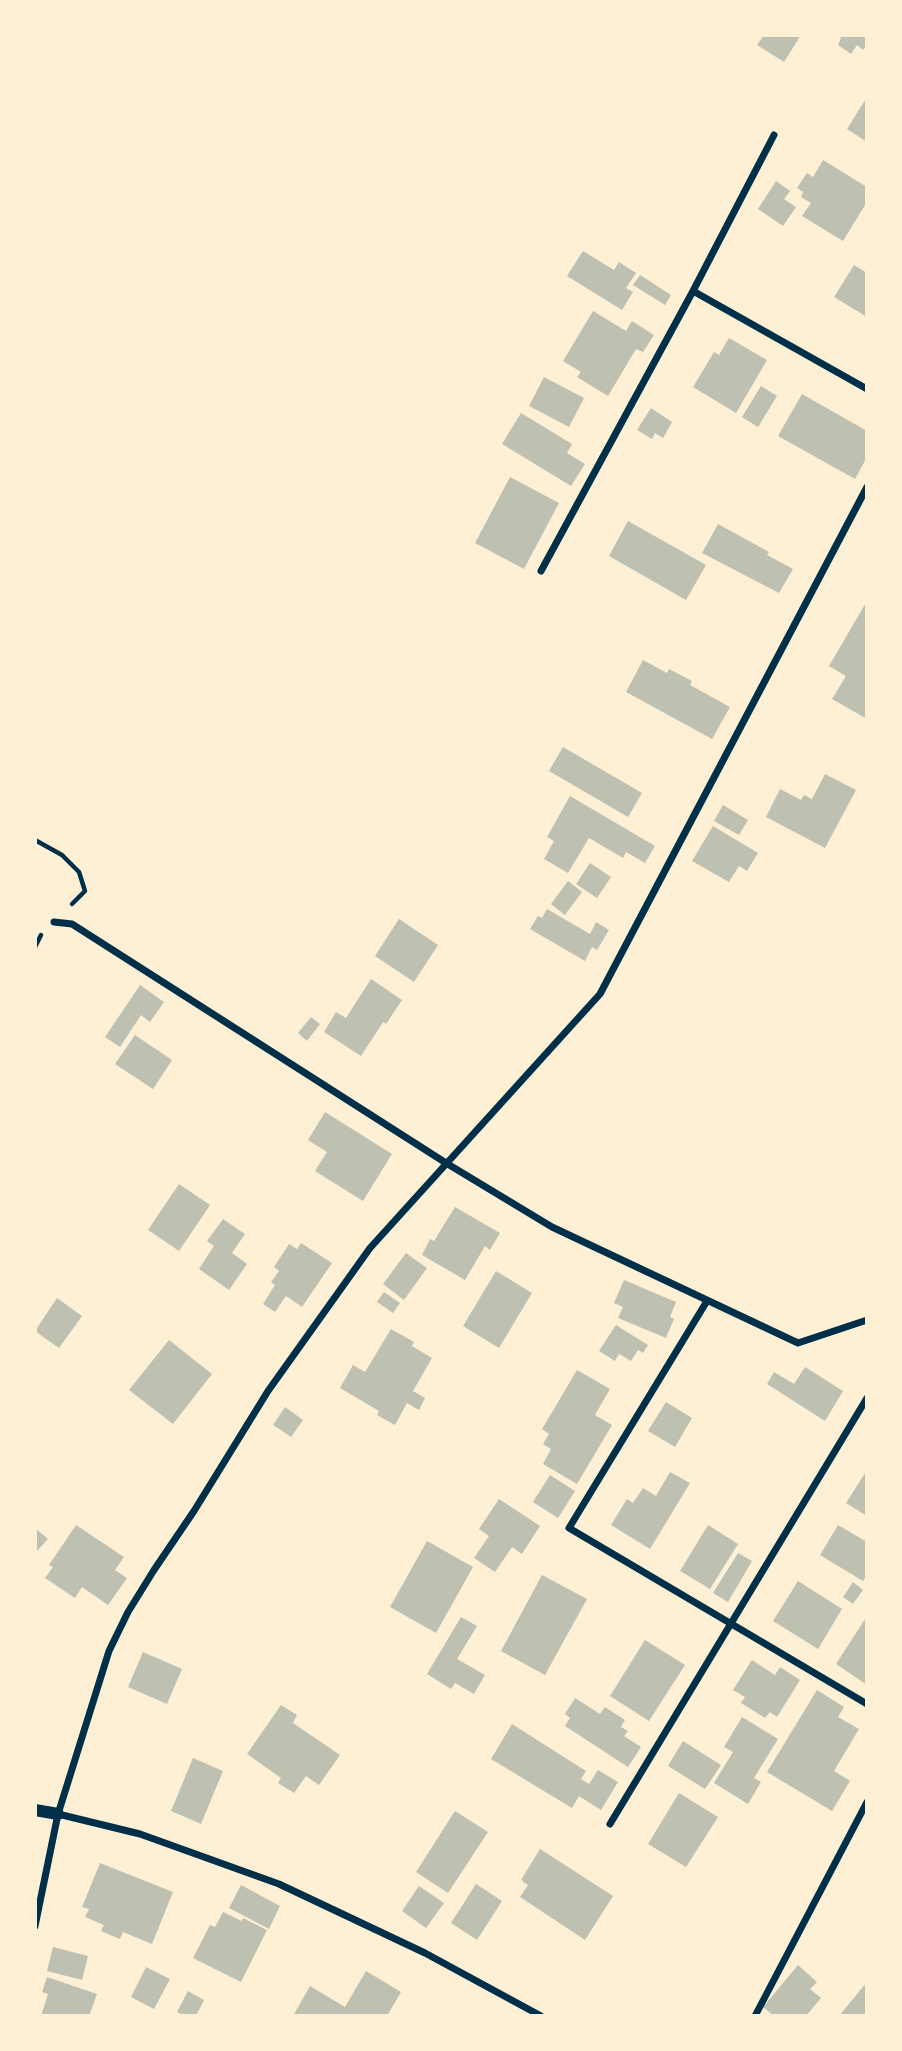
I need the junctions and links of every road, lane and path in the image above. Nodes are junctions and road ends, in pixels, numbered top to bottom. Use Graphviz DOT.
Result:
graph roads {
  1 [pos="774,135"];
  2 [pos="693,291"];
  3 [pos="867,389"];
  4 [pos="867,487"];
  5 [pos="541,571"];
  6 [pos="35,840"];
  7 [pos="54,922"];
  8 [pos="446,1163"];
  9 [pos="707,1301"];
  10 [pos="867,1320"];
  11 [pos="867,1398"];
  12 [pos="732,1625"];
  13 [pos="867,1704"];
  14 [pos="867,1802"];
  15 [pos="35,1810"];
  16 [pos="58,1814"];
  17 [pos="610,1824"];
  18 [pos="35,1926"];
  19 [pos="541,2016"];
  20 [pos="755,2016"];
  1 -- 2 [label="street"];
  2 -- 3 [label="street"];
  2 -- 5 [label="street"];
  4 -- 8 [label="street"];
  6 -- 7 [label="path"];
  7 -- 8 [label="street"];
  8 -- 9 [label="street"];
  8 -- 16 [label="street"];
  9 -- 10 [label="street"];
  9 -- 12 [label="street"];
  11 -- 12 [label="street"];
  12 -- 13 [label="street"];
  12 -- 17 [label="street"];
  14 -- 20 [label="street"];
  15 -- 16 [label="street"];
  16 -- 18 [label="street"];
  16 -- 19 [label="street"];
}
